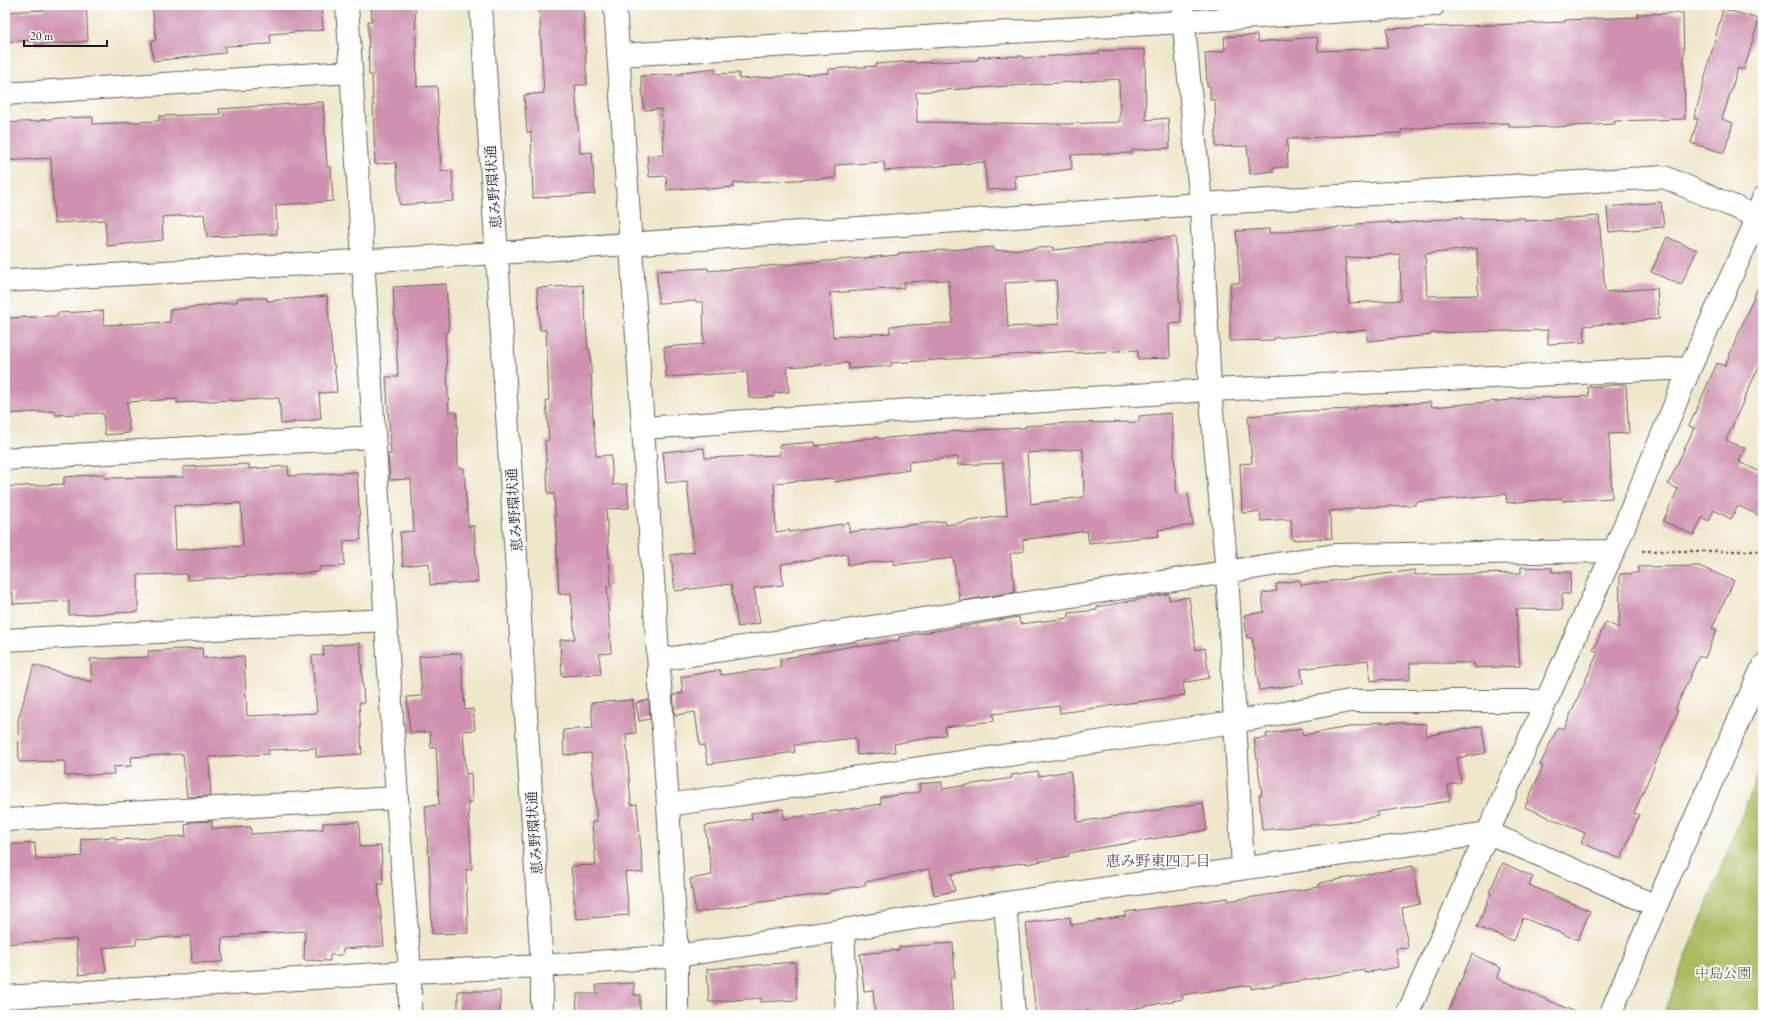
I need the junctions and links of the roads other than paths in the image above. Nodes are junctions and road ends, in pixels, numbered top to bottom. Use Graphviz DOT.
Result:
graph roads {
  1 [pos="347,5"];
  2 [pos="481,5"];
  3 [pos="615,5"];
  4 [pos="1434,5"];
  5 [pos="1183,13"];
  6 [pos="618,55"];
  7 [pos="350,72"];
  8 [pos="5,94"];
  9 [pos="1201,204"];
  10 [pos="1761,211"];
  11 [pos="631,243"];
  12 [pos="498,253"];
  13 [pos="362,260"];
  14 [pos="5,281"];
  15 [pos="1690,368"];
  16 [pos="1210,390"];
  17 [pos="643,428"];
  18 [pos="374,437"];
  19 [pos="5,459"];
  20 [pos="1614,551"];
  21 [pos="1227,572"];
  22 [pos="385,620"];
  23 [pos="5,640"];
  24 [pos="659,660"];
  25 [pos="1763,666"];
  26 [pos="1545,701"];
  27 [pos="1234,722"];
  28 [pos="397,798"];
  29 [pos="668,805"];
  30 [pos="5,820"];
  31 [pos="1489,833"];
  32 [pos="1243,868"];
  33 [pos="1005,903"];
  34 [pos="1656,906"];
  35 [pos="843,930"];
  36 [pos="677,956"];
  37 [pos="542,966"];
  38 [pos="410,972"];
  39 [pos="5,997"];
  40 [pos="410,1015"];
  41 [pos="542,1015"];
  42 [pos="677,1015"];
  43 [pos="847,1015"];
  44 [pos="1014,1015"];
  45 [pos="1407,1015"];
  46 [pos="1610,1015"];
  1 -- 7 [label="street"];
  2 -- 12 [label="street, 恵み野環状通"];
  3 -- 6 [label="street"];
  4 -- 5 [label="street"];
  5 -- 6 [label="street"];
  5 -- 9 [label="street"];
  6 -- 11 [label="street"];
  7 -- 8 [label="street"];
  7 -- 13 [label="street"];
  9 -- 10 [label="street"];
  9 -- 11 [label="street"];
  9 -- 16 [label="street"];
  10 -- 15 [label="street"];
  11 -- 12 [label="street"];
  11 -- 17 [label="street"];
  12 -- 13 [label="street"];
  12 -- 37 [label="street, 恵み野環状通"];
  13 -- 14 [label="street"];
  13 -- 18 [label="street"];
  15 -- 16 [label="street"];
  15 -- 20 [label="street"];
  16 -- 17 [label="street"];
  16 -- 21 [label="street"];
  17 -- 24 [label="street"];
  18 -- 19 [label="street"];
  18 -- 22 [label="street"];
  20 -- 21 [label="street"];
  20 -- 26 [label="street"];
  21 -- 24 [label="street"];
  21 -- 27 [label="street"];
  22 -- 23 [label="street"];
  22 -- 28 [label="street"];
  24 -- 29 [label="street"];
  25 -- 34 [label="street"];
  26 -- 27 [label="street"];
  26 -- 31 [label="street"];
  27 -- 29 [label="street"];
  27 -- 32 [label="street"];
  28 -- 30 [label="street"];
  28 -- 38 [label="street"];
  29 -- 36 [label="street"];
  31 -- 32 [label="street"];
  31 -- 34 [label="street"];
  31 -- 45 [label="street"];
  32 -- 33 [label="street"];
  33 -- 35 [label="street"];
  33 -- 44 [label="street"];
  34 -- 46 [label="street"];
  35 -- 36 [label="street"];
  35 -- 43 [label="street"];
  36 -- 37 [label="street"];
  36 -- 42 [label="street"];
  37 -- 38 [label="street"];
  37 -- 41 [label="street, 恵み野環状通"];
  38 -- 39 [label="street"];
  38 -- 40 [label="street"];
}
